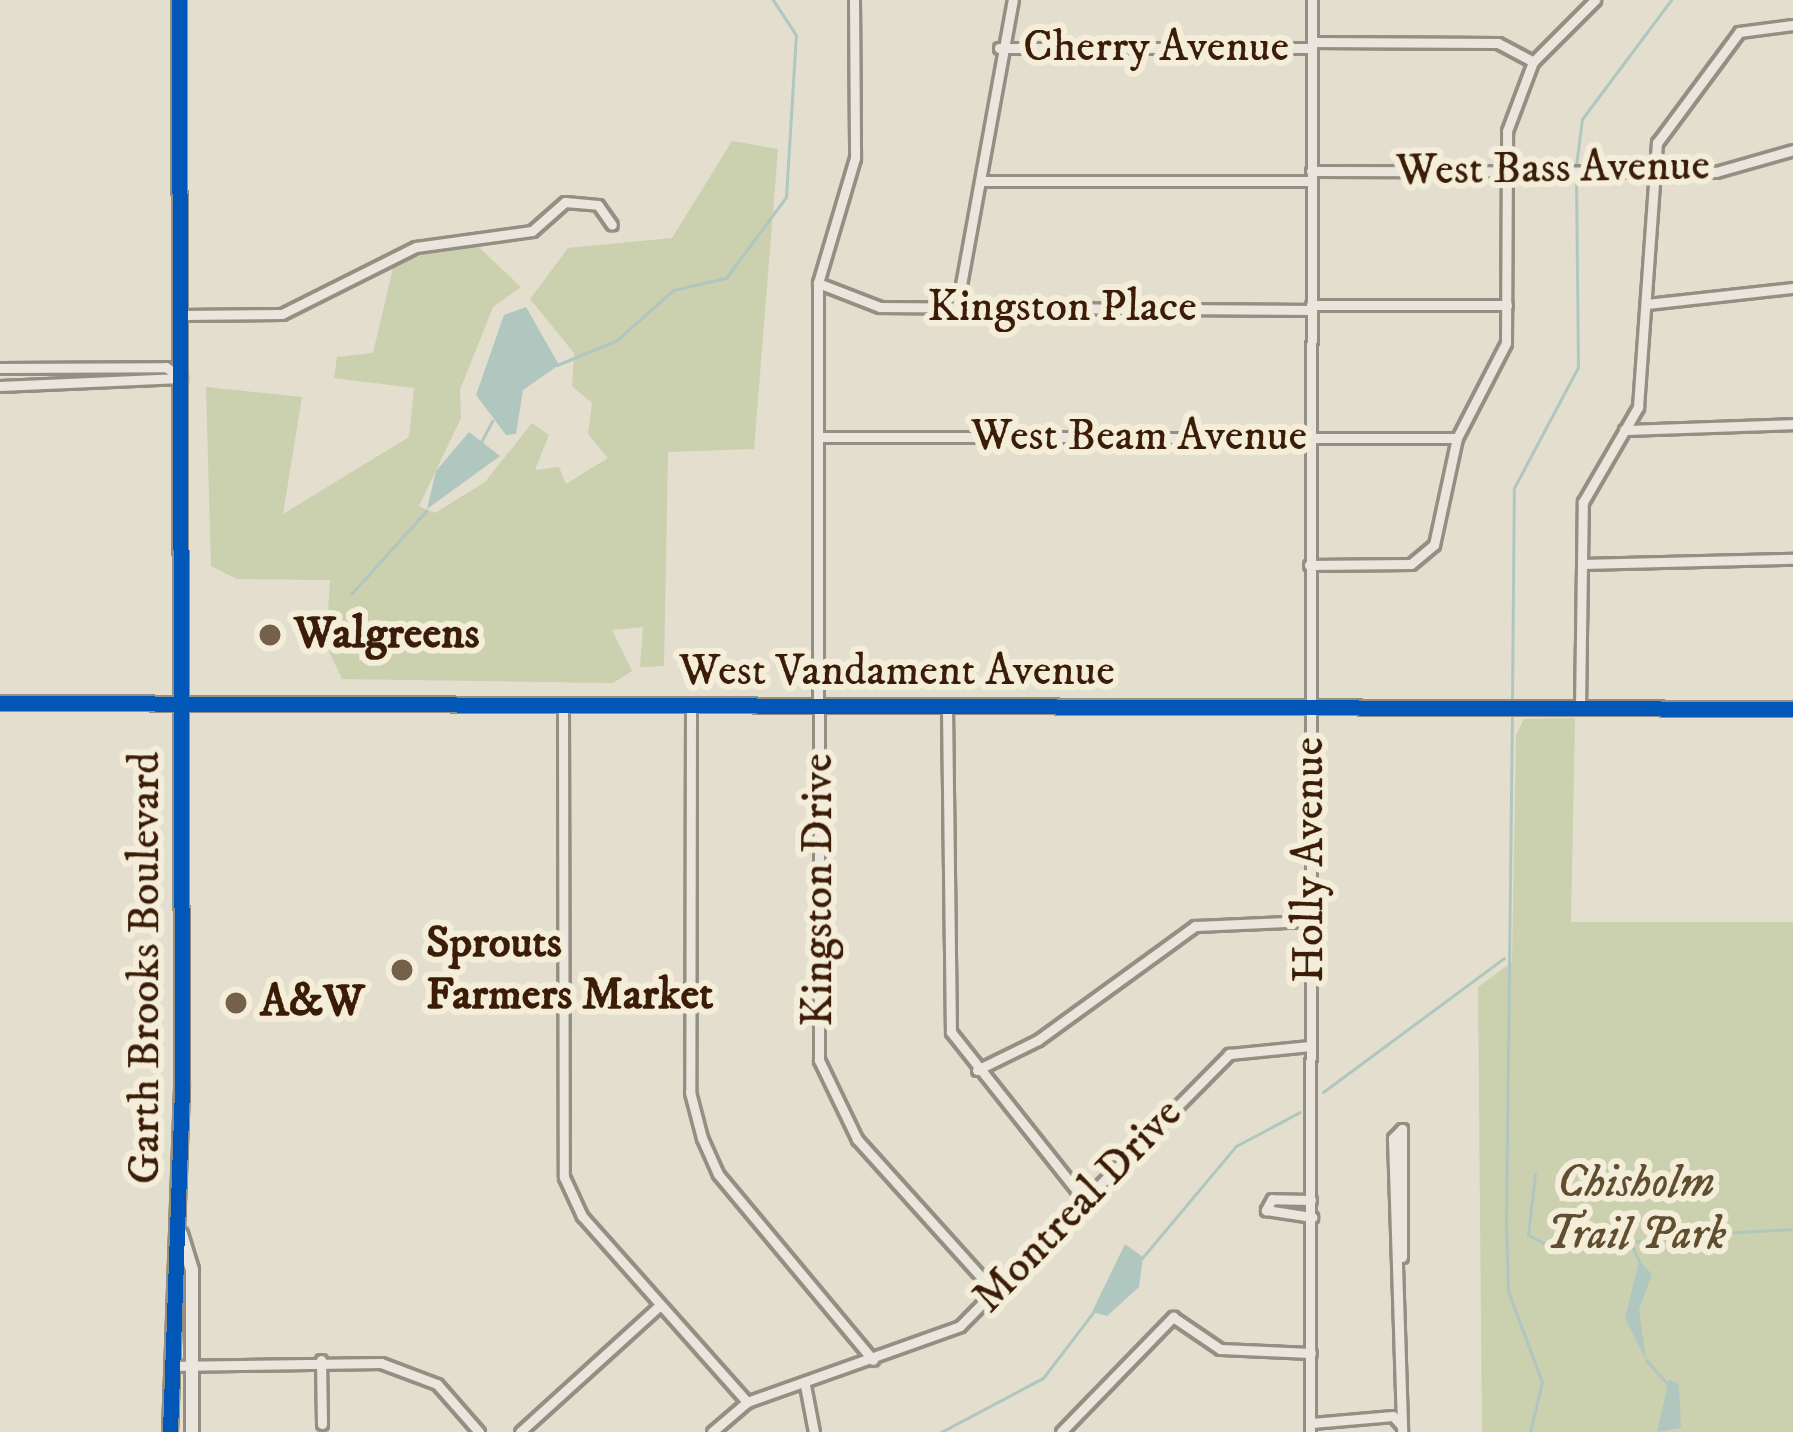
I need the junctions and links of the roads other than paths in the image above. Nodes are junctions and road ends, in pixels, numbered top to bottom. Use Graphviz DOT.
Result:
graph roads {
  1 [pos="179,0"];
  2 [pos="854,0"];
  3 [pos="1013,0"];
  4 [pos="1312,0"];
  5 [pos="1595,0"];
  6 [pos="1793,25"];
  7 [pos="1312,45"];
  8 [pos="1000,48"];
  9 [pos="1534,62"];
  10 [pos="1793,150"];
  11 [pos="1507,172"];
  12 [pos="1656,172"];
  13 [pos="1311,176"];
  14 [pos="980,181"];
  15 [pos="613,225"];
  16 [pos="818,283"];
  17 [pos="1793,288"];
  18 [pos="1647,304"];
  19 [pos="1507,305"];
  20 [pos="957,307"];
  21 [pos="1312,307"];
  22 [pos="181,315"];
  23 [pos="0,368"];
  24 [pos="28,368"];
  25 [pos="130,368"];
  26 [pos="181,378"];
  27 [pos="129,385"];
  28 [pos="0,386"];
  29 [pos="28,386"];
  30 [pos="1793,424"];
  31 [pos="1624,430"];
  32 [pos="823,437"];
  33 [pos="1309,437"];
  34 [pos="1456,438"];
  35 [pos="1793,559"];
  36 [pos="1582,564"];
  37 [pos="1309,565"];
  38 [pos="0,703"];
  39 [pos="184,703"];
  40 [pos="821,706"];
  41 [pos="562,707"];
  42 [pos="692,707"];
  43 [pos="947,708"];
  44 [pos="1580,708"];
  45 [pos="1793,709"];
  46 [pos="1310,710"];
  47 [pos="1310,921"];
  48 [pos="1311,1046"];
  49 [pos="977,1070"];
  50 [pos="1080,1195"];
  51 [pos="1311,1200"];
  52 [pos="1312,1217"];
  53 [pos="181,1233"];
  54 [pos="1402,1257"];
  55 [pos="995,1292"];
  56 [pos="661,1305"];
  57 [pos="1311,1353"];
  58 [pos="191,1358"];
  59 [pos="321,1360"];
  60 [pos="873,1360"];
  61 [pos="170,1366"];
  62 [pos="805,1385"];
  63 [pos="747,1402"];
  64 [pos="1078,1422"];
  65 [pos="322,1424"];
  66 [pos="1312,1430"];
  67 [pos="1400,1430"];
  68 [pos="170,1432"];
  69 [pos="192,1432"];
  70 [pos="479,1432"];
  71 [pos="520,1432"];
  72 [pos="712,1432"];
  73 [pos="814,1432"];
  74 [pos="1061,1432"];
  75 [pos="1086,1432"];
  1 -- 22 [label="street, Garth Brooks Boulevard"];
  2 -- 16 [label="street, Kingston Drive"];
  3 -- 8 [label="street"];
  4 -- 7 [label="street, Holly Avenue"];
  5 -- 9 [label="street"];
  6 -- 12 [label="street"];
  7 -- 8 [label="street, Cherry Avenue"];
  7 -- 9 [label="street, Cherry Avenue"];
  7 -- 13 [label="street, Holly Avenue"];
  8 -- 14 [label="street"];
  9 -- 11 [label="street"];
  10 -- 12 [label="street, West Bass Avenue"];
  11 -- 12 [label="street, West Bass Avenue"];
  11 -- 13 [label="street, West Bass Avenue"];
  11 -- 19 [label="street"];
  12 -- 18 [label="street"];
  13 -- 14 [label="street, West Bass Avenue"];
  13 -- 21 [label="street, Holly Avenue"];
  14 -- 20 [label="street"];
  15 -- 22 [label="street"];
  16 -- 20 [label="street, Kingston Place"];
  16 -- 32 [label="street, Kingston Drive"];
  17 -- 18 [label="street"];
  18 -- 31 [label="street"];
  19 -- 21 [label="street, Kingston Place"];
  19 -- 34 [label="street"];
  20 -- 21 [label="street, Kingston Place"];
  21 -- 33 [label="street, Holly Avenue"];
  22 -- 26 [label="street, Garth Brooks Boulevard"];
  23 -- 24 [label="street"];
  24 -- 25 [label="street"];
  24 -- 29 [label="street"];
  25 -- 26 [label="street"];
  25 -- 27 [label="street"];
  26 -- 27 [label="street"];
  26 -- 39 [label="street, Garth Brooks Boulevard"];
  27 -- 29 [label="street"];
  28 -- 29 [label="street"];
  30 -- 31 [label="street"];
  31 -- 36 [label="street"];
  32 -- 33 [label="street, West Beam Avenue"];
  32 -- 40 [label="street, Kingston Drive"];
  33 -- 34 [label="street, West Beam Avenue"];
  33 -- 37 [label="street, Holly Avenue"];
  34 -- 37 [label="street"];
  35 -- 36 [label="street"];
  36 -- 44 [label="street"];
  37 -- 46 [label="street, Holly Avenue"];
  38 -- 39 [label="street, West Vandament Avenue"];
  39 -- 41 [label="street, West Vandament Avenue"];
  39 -- 53 [label="street, Garth Brooks Boulevard"];
  40 -- 42 [label="street, West Vandament Avenue"];
  40 -- 43 [label="street, West Vandament Avenue"];
  40 -- 55 [label="street, Kingston Drive"];
  41 -- 42 [label="street, West Vandament Avenue"];
  41 -- 56 [label="street"];
  42 -- 60 [label="street"];
  43 -- 46 [label="street, West Vandament Avenue"];
  43 -- 49 [label="street"];
  44 -- 45 [label="street, West Vandament Avenue"];
  44 -- 46 [label="street, West Vandament Avenue"];
  46 -- 47 [label="street, Holly Avenue"];
  47 -- 48 [label="street, Holly Avenue"];
  47 -- 49 [label="street"];
  48 -- 50 [label="street, Montreal Drive"];
  48 -- 51 [label="street, Holly Avenue"];
  49 -- 50 [label="street"];
  50 -- 55 [label="street, Montreal Drive"];
  51 -- 52 [label="street, Holly Avenue"];
  51 -- 52 [label="street"];
  52 -- 57 [label="street, Holly Avenue"];
  53 -- 58 [label="street, Garth Brooks Boulevard"];
  53 -- 61 [label="street, Garth Brooks Boulevard"];
  54 -- 54 [label="street"];
  54 -- 67 [label="street"];
  55 -- 60 [label="street, Montreal Drive"];
  56 -- 63 [label="street"];
  56 -- 71 [label="street"];
  57 -- 64 [label="street"];
  57 -- 66 [label="street, Holly Avenue"];
  58 -- 59 [label="street"];
  58 -- 61 [label="street"];
  58 -- 69 [label="street, Garth Brooks Boulevard"];
  59 -- 65 [label="street"];
  59 -- 70 [label="street"];
  60 -- 62 [label="street, Montreal Drive"];
  61 -- 68 [label="street, Garth Brooks Boulevard"];
  62 -- 63 [label="street, Montreal Drive"];
  62 -- 73 [label="street"];
  63 -- 72 [label="street, Montreal Drive"];
  64 -- 74 [label="street"];
  64 -- 75 [label="street"];
  66 -- 67 [label="street"];
}
